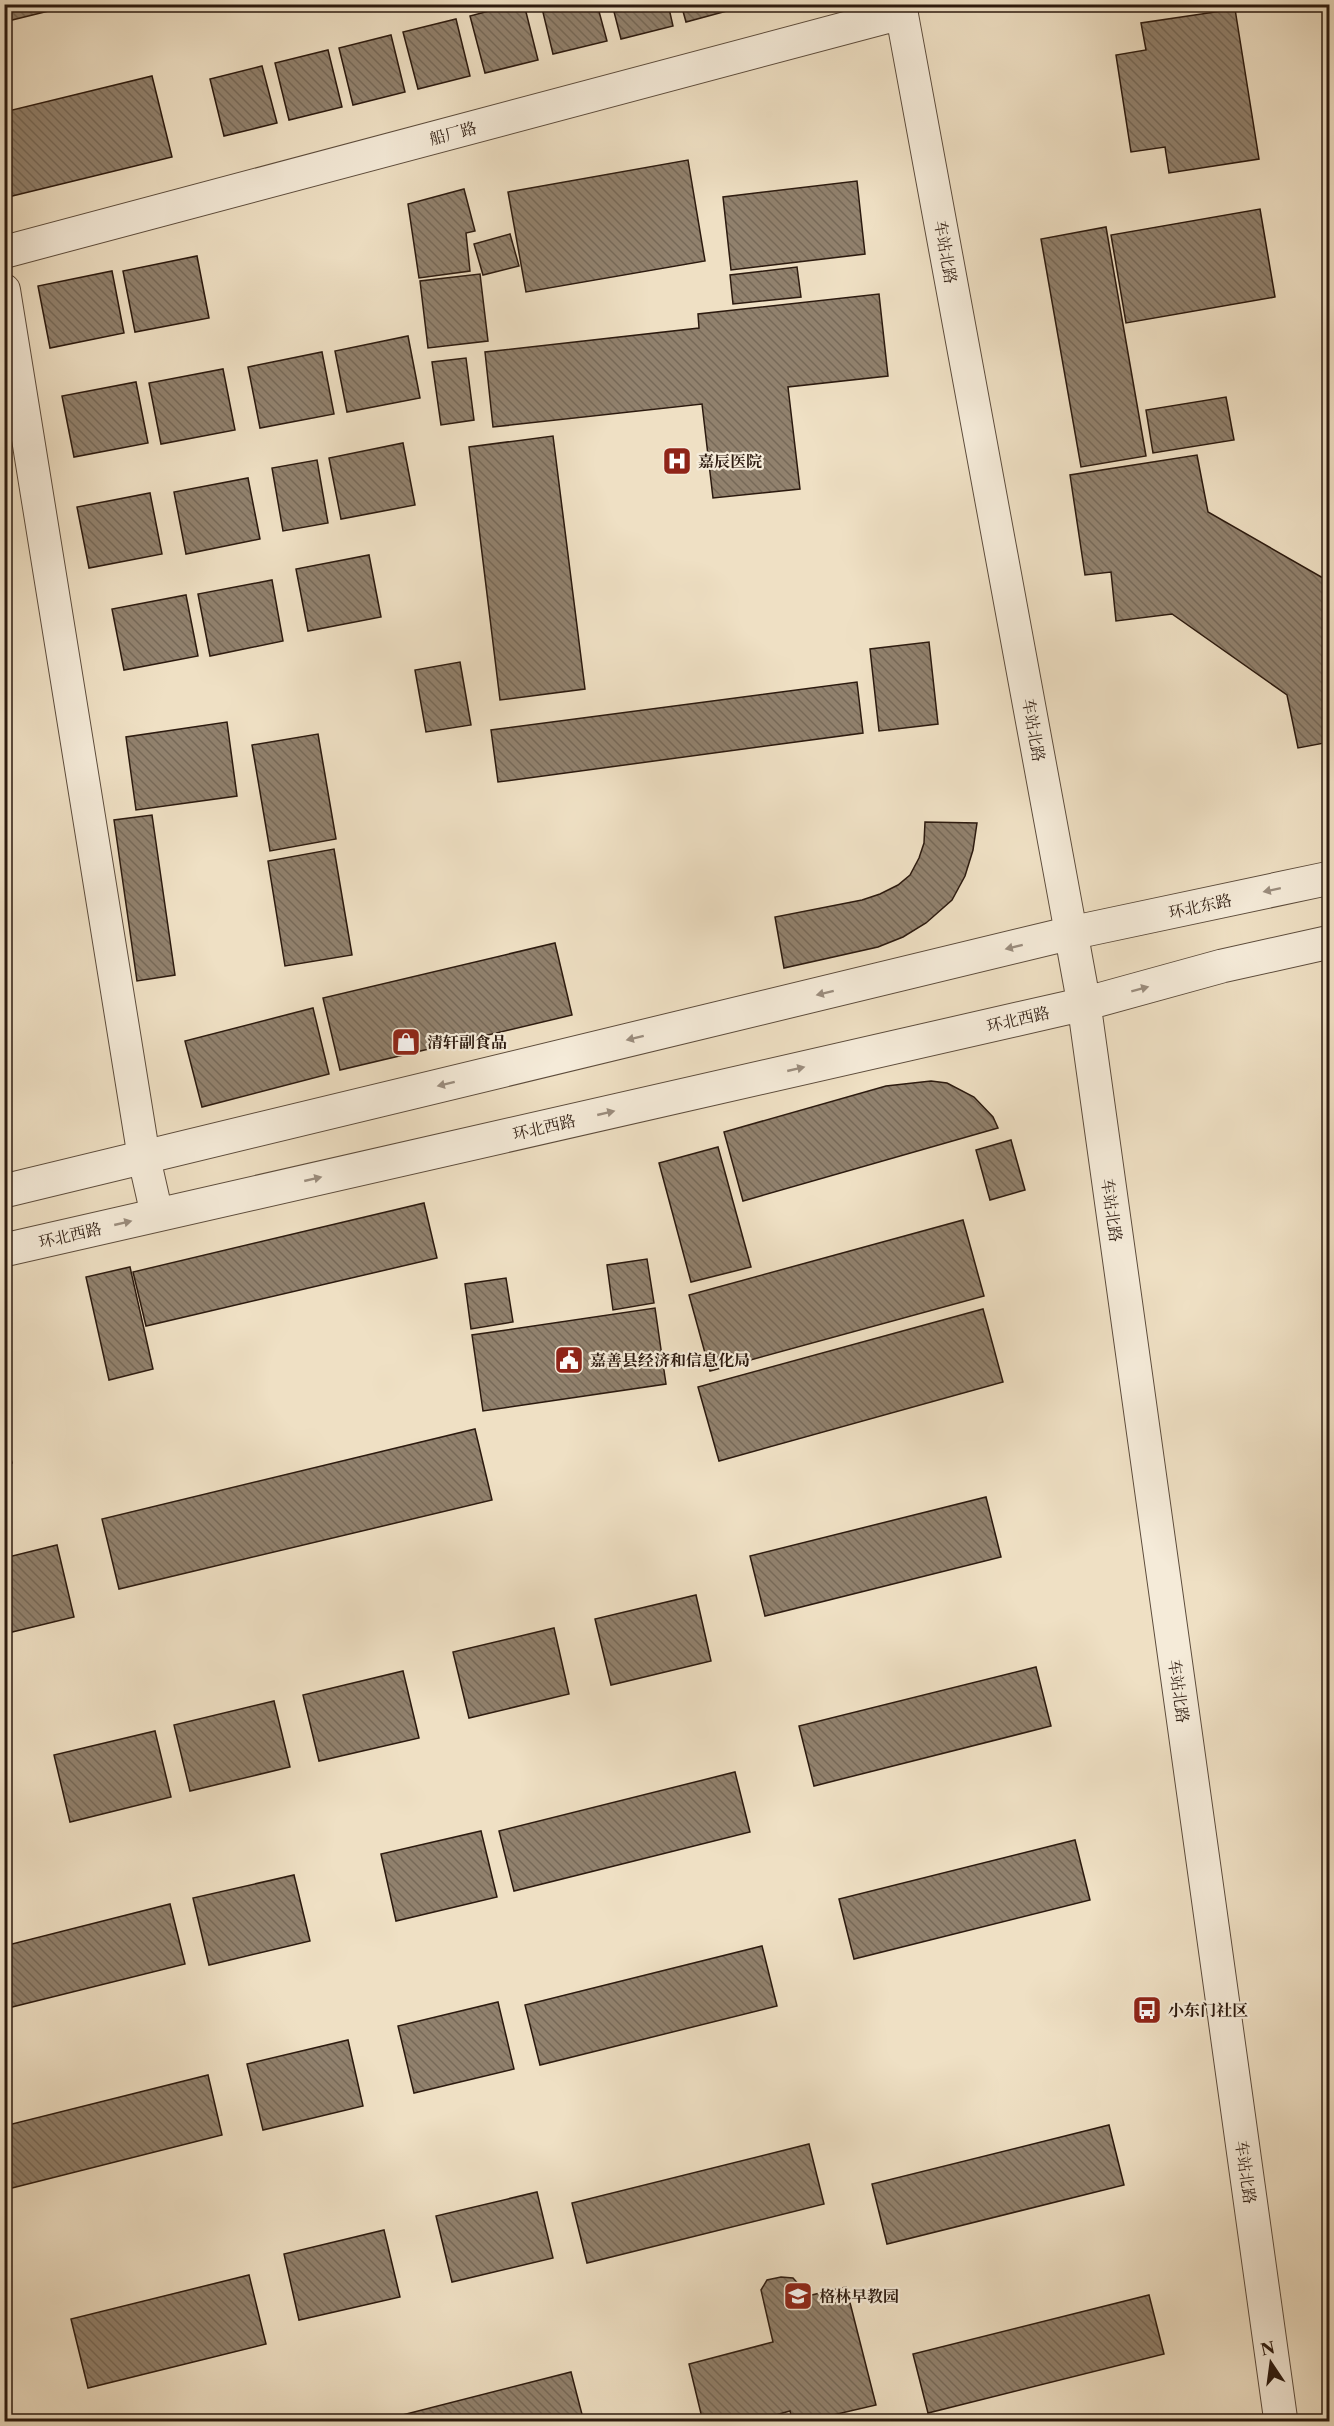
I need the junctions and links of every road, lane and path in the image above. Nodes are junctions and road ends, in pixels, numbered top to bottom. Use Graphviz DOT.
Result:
graph roads {
  1 [pos="901,9"];
  2 [pos="4,252"];
  3 [pos="4,290"];
  4 [pos="1329,878"];
  5 [pos="1071,933"];
  6 [pos="1329,942"];
  7 [pos="1084,1004"];
  8 [pos="144,1158"];
  9 [pos="4,1191"];
  10 [pos="157,1215"];
  11 [pos="4,1250"];
  12 [pos="1281,2421"];
  1 -- 2 [label="street, 船厂路"];
  1 -- 5 [label="street, 车站北路"];
  3 -- 8 [label="street"];
  4 -- 5 [label="street, 环北东路, one-way"];
  5 -- 7 [label="street, 车站北路"];
  5 -- 8 [label="street, one-way"];
  7 -- 6 [label="street, one-way"];
  10 -- 7 [label="street, 环北西路, one-way"];
  7 -- 12 [label="street, 车站北路"];
  8 -- 9 [label="street"];
  8 -- 10 [label="street"];
  11 -- 10 [label="street, 环北西路, one-way"];
}
